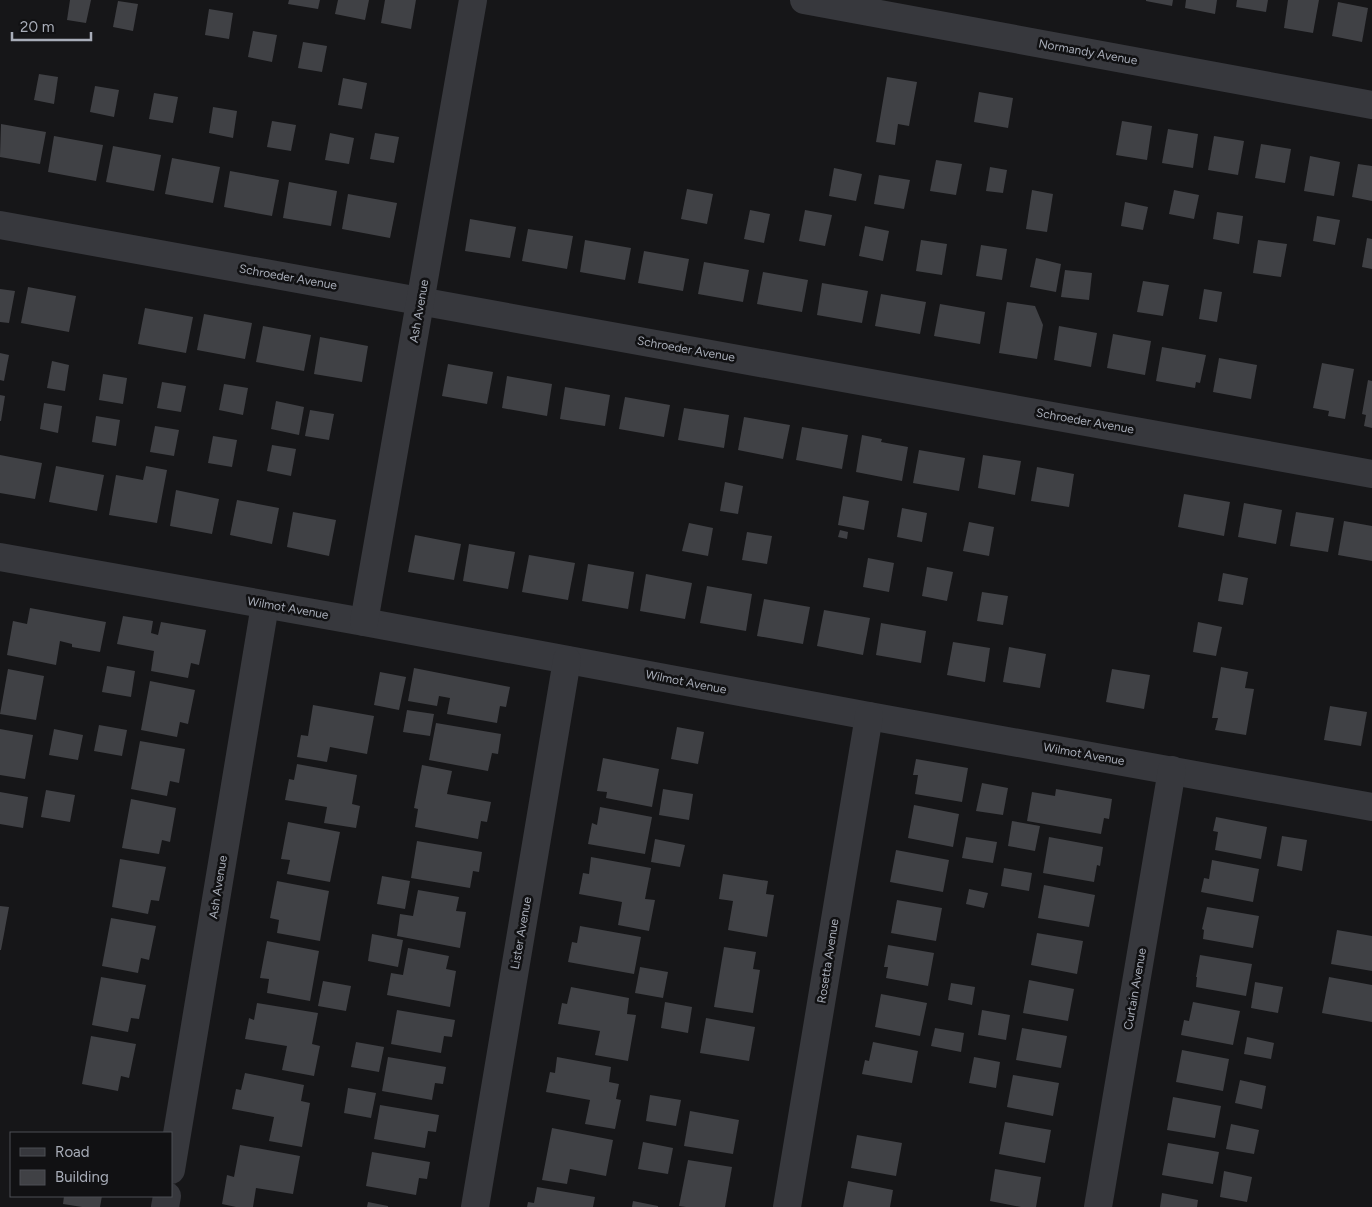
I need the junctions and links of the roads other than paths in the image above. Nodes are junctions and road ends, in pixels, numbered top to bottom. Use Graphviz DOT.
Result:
graph roads {
  1 [pos="473,0"];
  2 [pos="804,0"];
  3 [pos="1372,105"];
  4 [pos="0,225"];
  5 [pos="420,301"];
  6 [pos="1372,474"];
  7 [pos="0,557"];
  8 [pos="265,604"];
  9 [pos="364,622"];
  10 [pos="567,660"];
  11 [pos="869,716"];
  12 [pos="1172,770"];
  13 [pos="1372,807"];
  14 [pos="172,1164"];
  15 [pos="475,1207"];
  16 [pos="787,1207"];
  17 [pos="1098,1207"];
  1 -- 5 [label="street, Ash Avenue"];
  2 -- 3 [label="street, Normandy Avenue"];
  4 -- 5 [label="street, Schroeder Avenue"];
  5 -- 6 [label="street, Schroeder Avenue"];
  5 -- 9 [label="street, Ash Avenue"];
  7 -- 8 [label="street, Wilmot Avenue"];
  8 -- 9 [label="street, Wilmot Avenue"];
  8 -- 14 [label="street, Ash Avenue"];
  9 -- 10 [label="street, Wilmot Avenue"];
  10 -- 11 [label="street, Wilmot Avenue"];
  10 -- 15 [label="street, Lister Avenue"];
  11 -- 12 [label="street, Wilmot Avenue"];
  11 -- 16 [label="street, Rosetta Avenue"];
  12 -- 13 [label="street, Wilmot Avenue"];
  12 -- 17 [label="street, Curtain Avenue"];
}
